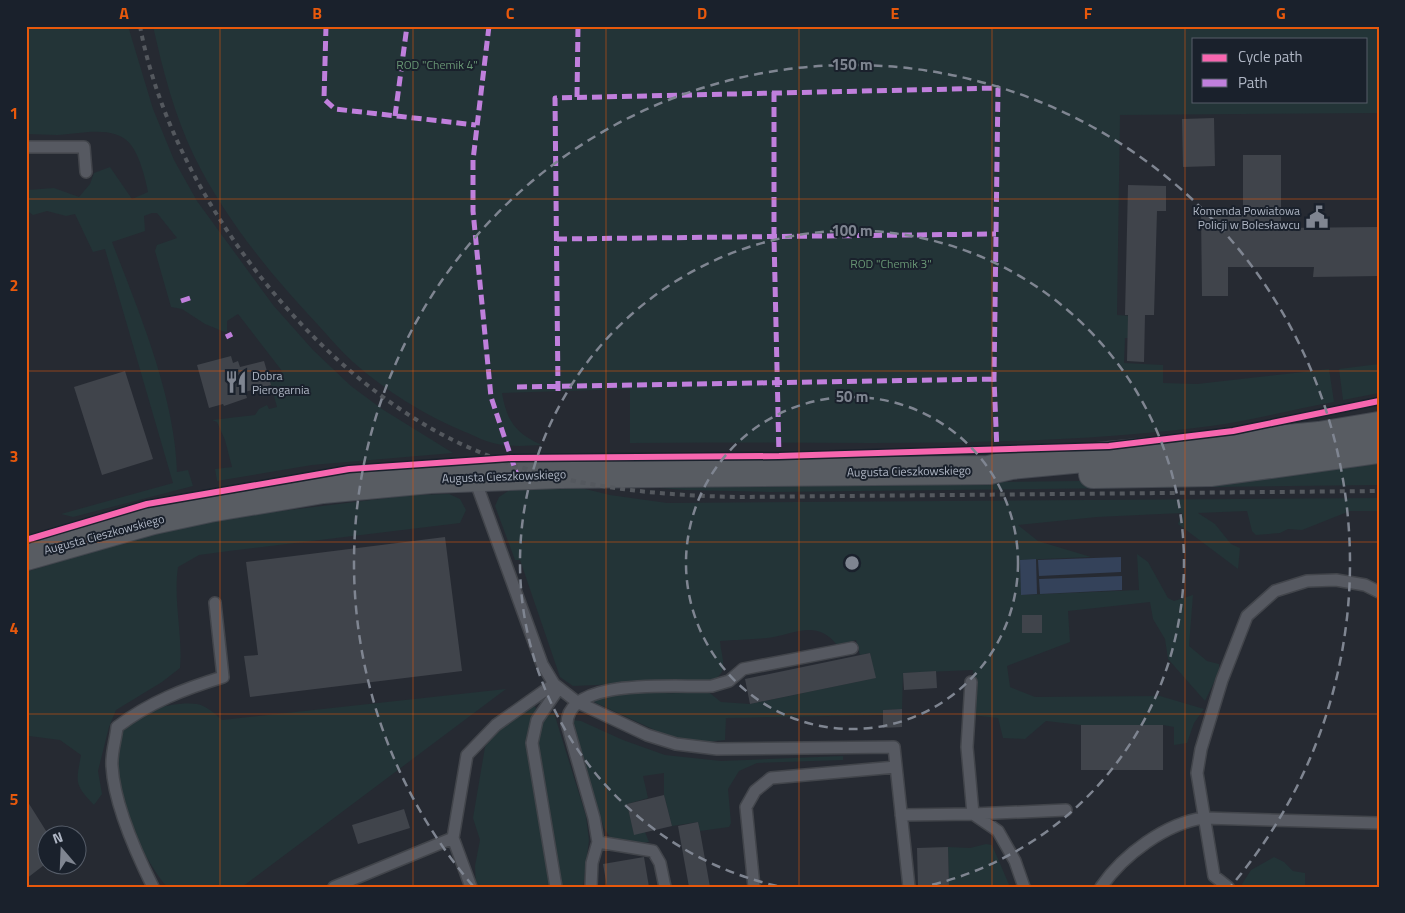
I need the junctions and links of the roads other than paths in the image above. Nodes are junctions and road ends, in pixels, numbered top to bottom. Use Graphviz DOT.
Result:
graph roads {
  1 [pos="26,148"];
  2 [pos="86,172"];
  3 [pos="1379,426"];
  4 [pos="1379,449"];
  5 [pos="989,470"];
  6 [pos="474,477"];
  7 [pos="26,556"];
  8 [pos="1379,592"];
  9 [pos="215,603"];
  10 [pos="852,648"];
  11 [pos="971,682"];
  12 [pos="556,686"];
  13 [pos="577,702"];
  14 [pos="896,767"];
  15 [pos="1066,810"];
  16 [pos="901,814"];
  17 [pos="973,814"];
  18 [pos="1204,818"];
  19 [pos="1379,823"];
  20 [pos="453,838"];
  21 [pos="598,842"];
  22 [pos="153,887"];
  23 [pos="334,887"];
  24 [pos="471,887"];
  25 [pos="556,887"];
  26 [pos="590,887"];
  27 [pos="665,887"];
  28 [pos="754,887"];
  29 [pos="908,887"];
  30 [pos="1024,887"];
  31 [pos="1101,887"];
  32 [pos="1228,887"];
  1 -- 2 [label="lane"];
  3 -- 5 [label="main road, Augusta Cieszkowskiego"];
  4 -- 5 [label="main road, Augusta Cieszkowskiego"];
  5 -- 6 [label="main road, Augusta Cieszkowskiego"];
  6 -- 7 [label="main road, Augusta Cieszkowskiego"];
  6 -- 12 [label="lane"];
  8 -- 18 [label="lane"];
  9 -- 22 [label="lane"];
  10 -- 13 [label="lane"];
  11 -- 17 [label="lane"];
  12 -- 13 [label="lane"];
  12 -- 20 [label="lane"];
  12 -- 25 [label="lane"];
  13 -- 14 [label="lane"];
  13 -- 21 [label="lane"];
  14 -- 16 [label="lane"];
  14 -- 28 [label="lane"];
  15 -- 17 [label="lane"];
  16 -- 17 [label="lane"];
  16 -- 29 [label="lane"];
  17 -- 30 [label="lane"];
  18 -- 19 [label="lane"];
  18 -- 31 [label="lane"];
  18 -- 32 [label="lane"];
  20 -- 23 [label="lane"];
  20 -- 24 [label="lane"];
  21 -- 26 [label="lane"];
  21 -- 27 [label="lane"];
}
